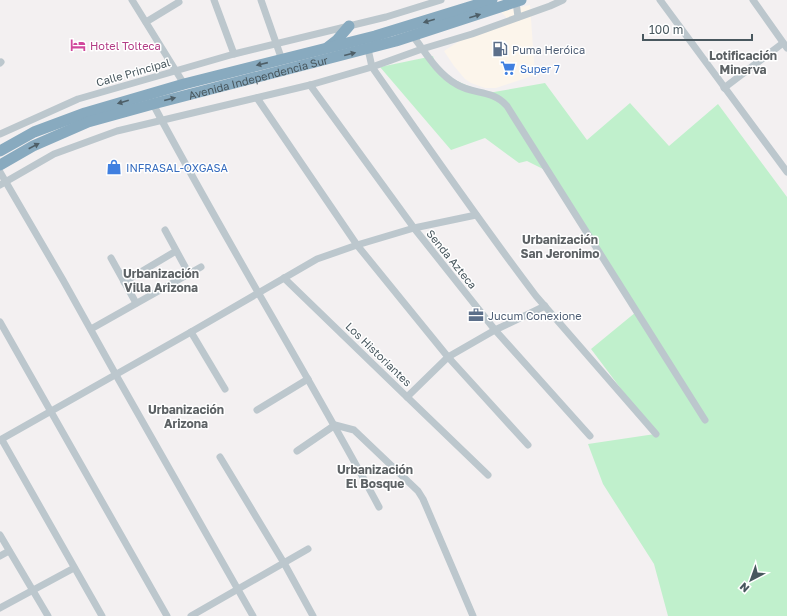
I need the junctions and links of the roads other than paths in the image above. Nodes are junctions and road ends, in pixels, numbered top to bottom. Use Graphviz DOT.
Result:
graph roads {
  1 [pos="132,0"];
  2 [pos="214,0"];
  3 [pos="261,0"];
  4 [pos="441,0"];
  5 [pos="492,0"];
  6 [pos="563,0"];
  7 [pos="660,0"];
  8 [pos="753,0"];
  9 [pos="519,1"];
  10 [pos="179,2"];
  11 [pos="518,17"];
  12 [pos="146,22"];
  13 [pos="349,26"];
  14 [pos="413,36"];
  15 [pos="277,44"];
  16 [pos="785,46"];
  17 [pos="368,49"];
  18 [pos="422,49"];
  19 [pos="323,50"];
  20 [pos="234,54"];
  21 [pos="282,60"];
  22 [pos="372,67"];
  23 [pos="176,71"];
  24 [pos="184,84"];
  25 [pos="310,85"];
  26 [pos="724,88"];
  27 [pos="257,98"];
  28 [pos="153,104"];
  29 [pos="162,121"];
  30 [pos="0,134"];
  31 [pos="0,151"];
  32 [pos="0,165"];
  33 [pos="0,172"];
  34 [pos="787,172"];
  35 [pos="3,183"];
  36 [pos="476,215"];
  37 [pos="414,228"];
  38 [pos="165,230"];
  39 [pos="357,245"];
  40 [pos="176,251"];
  41 [pos="111,258"];
  42 [pos="201,267"];
  43 [pos="189,274"];
  44 [pos="284,278"];
  45 [pos="124,282"];
  46 [pos="259,293"];
  47 [pos="136,303"];
  48 [pos="545,306"];
  49 [pos="0,322"];
  50 [pos="91,329"];
  51 [pos="495,330"];
  52 [pos="191,332"];
  53 [pos="448,356"];
  54 [pos="116,375"];
  55 [pos="308,379"];
  56 [pos="225,389"];
  57 [pos="407,397"];
  58 [pos="257,410"];
  59 [pos="50,411"];
  60 [pos="705,420"];
  61 [pos="335,425"];
  62 [pos="656,434"];
  63 [pos="590,436"];
  64 [pos="1,440"];
  65 [pos="528,445"];
  66 [pos="297,451"];
  67 [pos="220,457"];
  68 [pos="488,476"];
  69 [pos="379,507"];
  70 [pos="0,535"];
  71 [pos="308,549"];
  72 [pos="9,551"];
  73 [pos="0,556"];
  74 [pos="284,563"];
  75 [pos="74,568"];
  76 [pos="238,589"];
  77 [pos="33,591"];
  78 [pos="0,608"];
  79 [pos="48,616"];
  80 [pos="102,616"];
  81 [pos="167,616"];
  82 [pos="191,616"];
  83 [pos="253,616"];
  84 [pos="313,616"];
  85 [pos="473,616"];
  1 -- 12 [label="street, Calle Principal"];
  2 -- 20 [label="street"];
  3 -- 15 [label="street"];
  4 -- 13 [label="street, Calle Principal"];
  5 -- 19 [label="highway, Avenida Independencia Sur, one-way"];
  6 -- 11 [label="street"];
  7 -- 26 [label="street"];
  8 -- 16 [label="street"];
  9 -- 11 [label="street"];
  14 -- 9 [label="highway, Avenida Independencia Sur, one-way"];
  10 -- 12 [label="street"];
  11 -- 18 [label="street"];
  12 -- 23 [label="street, Calle Principal"];
  13 -- 15 [label="street, Calle Principal"];
  13 -- 19 [label="highway"];
  14 -- 17 [label="highway, Avenida Independencia Sur"];
  14 -- 18 [label="street"];
  15 -- 20 [label="street, Calle Principal"];
  15 -- 21 [label="street"];
  16 -- 26 [label="street"];
  17 -- 22 [label="street"];
  28 -- 17 [label="highway, Avenida Independencia Sur, one-way"];
  18 -- 22 [label="street"];
  18 -- 60 [label="street"];
  19 -- 21 [label="highway, Avenida Independencia Sur"];
  20 -- 23 [label="street, Calle Principal"];
  21 -- 24 [label="highway, Avenida Independencia Sur, one-way"];
  22 -- 25 [label="street"];
  22 -- 36 [label="street"];
  23 -- 24 [label="street, Calle Principal"];
  23 -- 30 [label="street, Calle Principal"];
  24 -- 31 [label="highway, Avenida Independencia Sur, one-way"];
  25 -- 27 [label="street"];
  25 -- 37 [label="street, Senda Azteca"];
  26 -- 34 [label="street"];
  27 -- 29 [label="street"];
  27 -- 39 [label="street"];
  28 -- 29 [label="street"];
  32 -- 28 [label="highway, Avenida Independencia Sur, one-way"];
  29 -- 35 [label="street"];
  29 -- 46 [label="street"];
  33 -- 35 [label="street"];
  35 -- 50 [label="street"];
  36 -- 37 [label="street"];
  36 -- 48 [label="street"];
  37 -- 39 [label="street"];
  37 -- 51 [label="street, Senda Azteca"];
  38 -- 40 [label="street"];
  39 -- 44 [label="street"];
  39 -- 53 [label="street"];
  40 -- 43 [label="street"];
  40 -- 45 [label="street"];
  41 -- 45 [label="street"];
  42 -- 43 [label="street"];
  43 -- 47 [label="street"];
  44 -- 46 [label="street"];
  44 -- 57 [label="street, Los Historiantes"];
  45 -- 47 [label="street"];
  46 -- 52 [label="street"];
  46 -- 55 [label="street"];
  47 -- 50 [label="street"];
  48 -- 51 [label="street, Los Historiantes"];
  48 -- 62 [label="street"];
  49 -- 59 [label="street"];
  50 -- 54 [label="street"];
  51 -- 53 [label="street, Los Historiantes"];
  51 -- 63 [label="street, Senda Azteca"];
  52 -- 54 [label="street"];
  52 -- 56 [label="street"];
  53 -- 57 [label="street, Los Historiantes"];
  53 -- 65 [label="street"];
  54 -- 59 [label="street"];
  54 -- 76 [label="street"];
  55 -- 58 [label="street"];
  55 -- 61 [label="street"];
  57 -- 68 [label="street"];
  59 -- 64 [label="street"];
  59 -- 81 [label="street"];
  61 -- 66 [label="street"];
  61 -- 69 [label="street"];
  61 -- 85 [label="street"];
  64 -- 75 [label="street"];
  67 -- 74 [label="street"];
  70 -- 72 [label="street"];
  71 -- 74 [label="street"];
  72 -- 73 [label="street"];
  72 -- 77 [label="street"];
  74 -- 76 [label="street"];
  74 -- 84 [label="street"];
  75 -- 77 [label="street"];
  75 -- 80 [label="street"];
  76 -- 82 [label="street"];
  76 -- 83 [label="street"];
  77 -- 78 [label="street"];
  77 -- 79 [label="street"];
}
